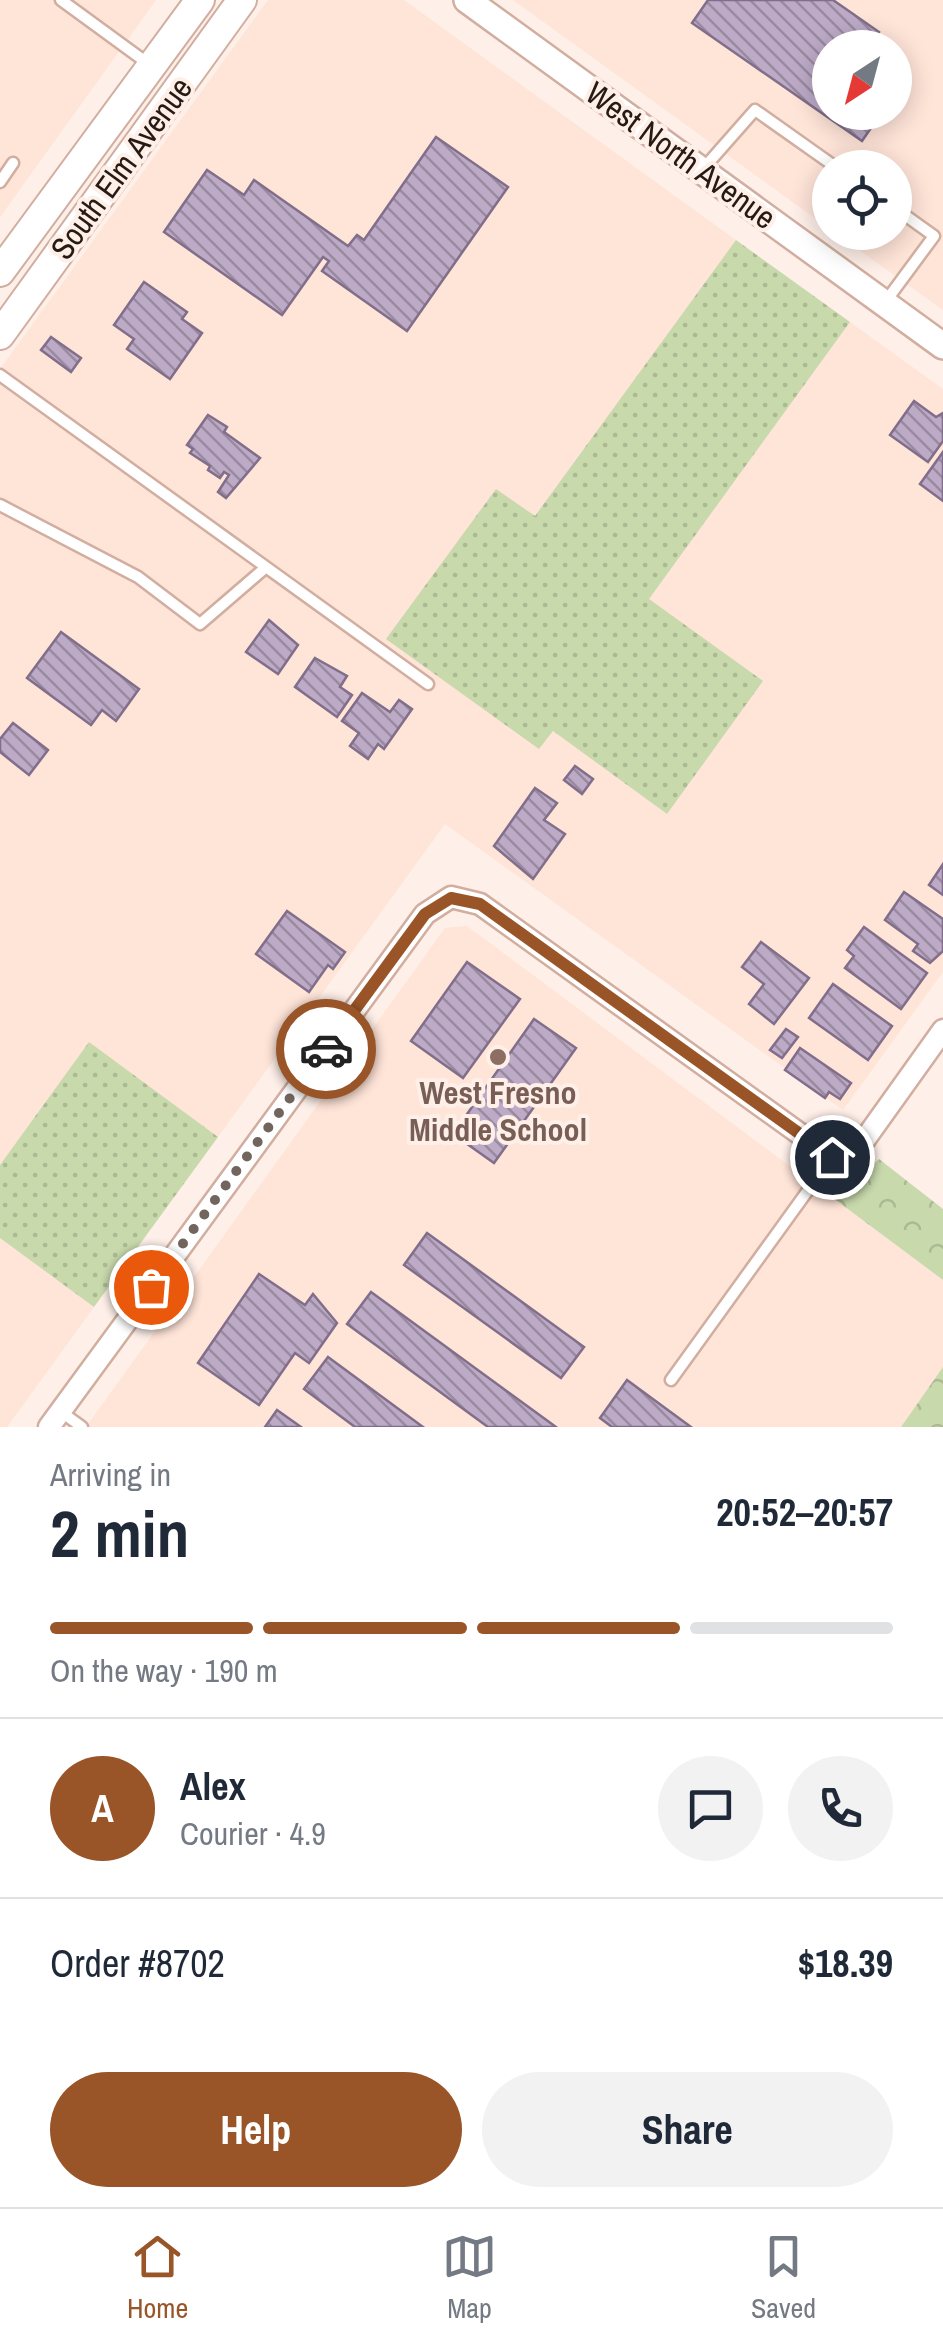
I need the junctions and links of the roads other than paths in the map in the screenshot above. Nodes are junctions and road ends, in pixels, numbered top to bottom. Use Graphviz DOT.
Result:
graph roads {
  1 [pos="61,0"];
  2 [pos="200,0"];
  3 [pos="242,0"];
  4 [pos="467,0"];
  5 [pos="150,66"];
  6 [pos="812,150"];
  7 [pos="13,163"];
  8 [pos="703,170"];
  9 [pos="0,182"];
  10 [pos="912,220"];
  11 [pos="5,256"];
  12 [pos="884,303"];
  13 [pos="0,335"];
  14 [pos="943,346"];
  15 [pos="0,376"];
  16 [pos="0,506"];
  17 [pos="265,568"];
  18 [pos="428,684"];
  19 [pos="943,1030"];
  20 [pos="839,1157"];
  21 [pos="671,1380"];
  22 [pos="54,1419"];
  23 [pos="82,1427"];
  1 -- 5 [label="lane"];
  2 -- 5 [label="main road, South Elm Avenue"];
  3 -- 13 [label="main road, South Elm Avenue"];
  4 -- 8 [label="street, West North Avenue"];
  5 -- 11 [label="main road, South Elm Avenue"];
  6 -- 8 [label="lane"];
  7 -- 9 [label="lane"];
  8 -- 12 [label="street, West North Avenue"];
  10 -- 12 [label="lane"];
  12 -- 14 [label="street, West North Avenue"];
  15 -- 17 [label="lane"];
  16 -- 17 [label="lane"];
  17 -- 18 [label="lane"];
  19 -- 20 [label="street"];
  20 -- 21 [label="lane"];
  20 -- 22 [label="street"];
  22 -- 23 [label="lane"];
}
